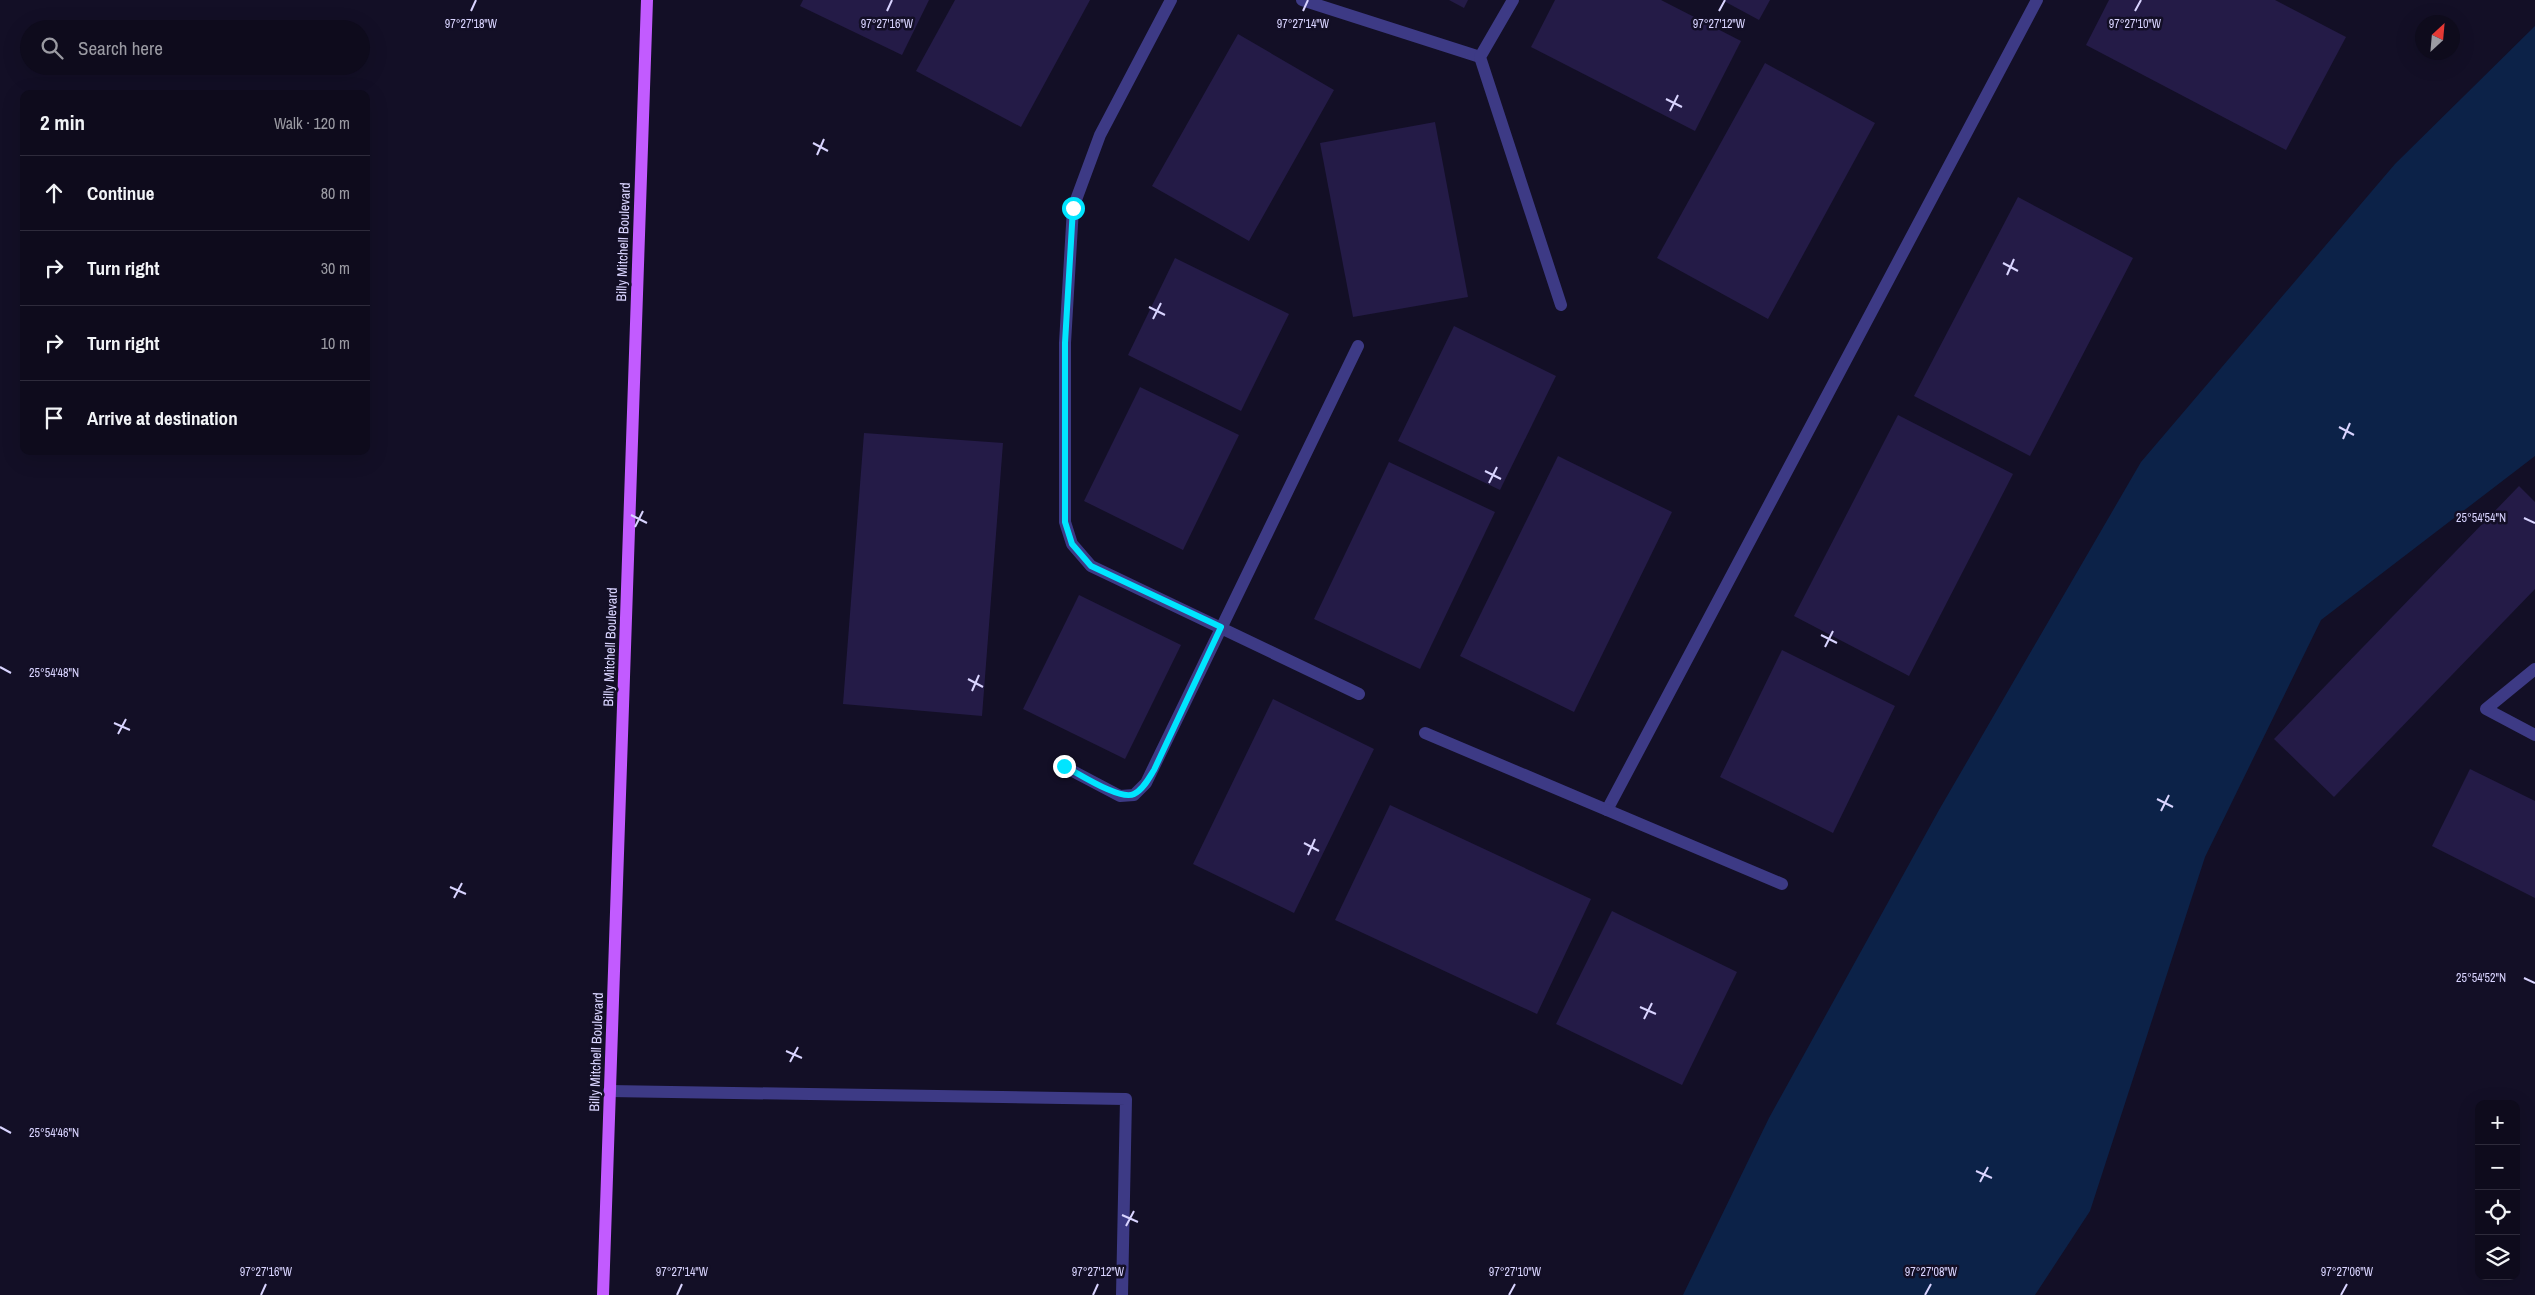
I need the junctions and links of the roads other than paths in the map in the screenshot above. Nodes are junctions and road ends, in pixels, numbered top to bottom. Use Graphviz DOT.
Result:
graph roads {
  1 [pos="647,0"];
  2 [pos="1171,0"];
  3 [pos="1302,0"];
  4 [pos="1513,0"];
  5 [pos="2037,0"];
  6 [pos="1480,57"];
  7 [pos="1560,304"];
  8 [pos="1358,346"];
  9 [pos="1221,627"];
  10 [pos="2535,669"];
  11 [pos="1359,694"];
  12 [pos="1425,733"];
  13 [pos="2535,734"];
  14 [pos="1064,766"];
  15 [pos="1607,810"];
  16 [pos="1782,884"];
  17 [pos="609,1090"];
  18 [pos="603,1295"];
  19 [pos="1122,1295"];
  1 -- 17 [label="main road, Billy Mitchell Boulevard"];
  2 -- 9 [label="lane"];
  3 -- 6 [label="lane"];
  4 -- 6 [label="lane"];
  5 -- 15 [label="lane"];
  6 -- 7 [label="lane"];
  8 -- 9 [label="lane"];
  9 -- 11 [label="lane"];
  9 -- 14 [label="lane"];
  10 -- 13 [label="lane"];
  12 -- 15 [label="lane"];
  15 -- 16 [label="lane"];
  17 -- 18 [label="main road, Billy Mitchell Boulevard"];
  17 -- 19 [label="lane"];
}
